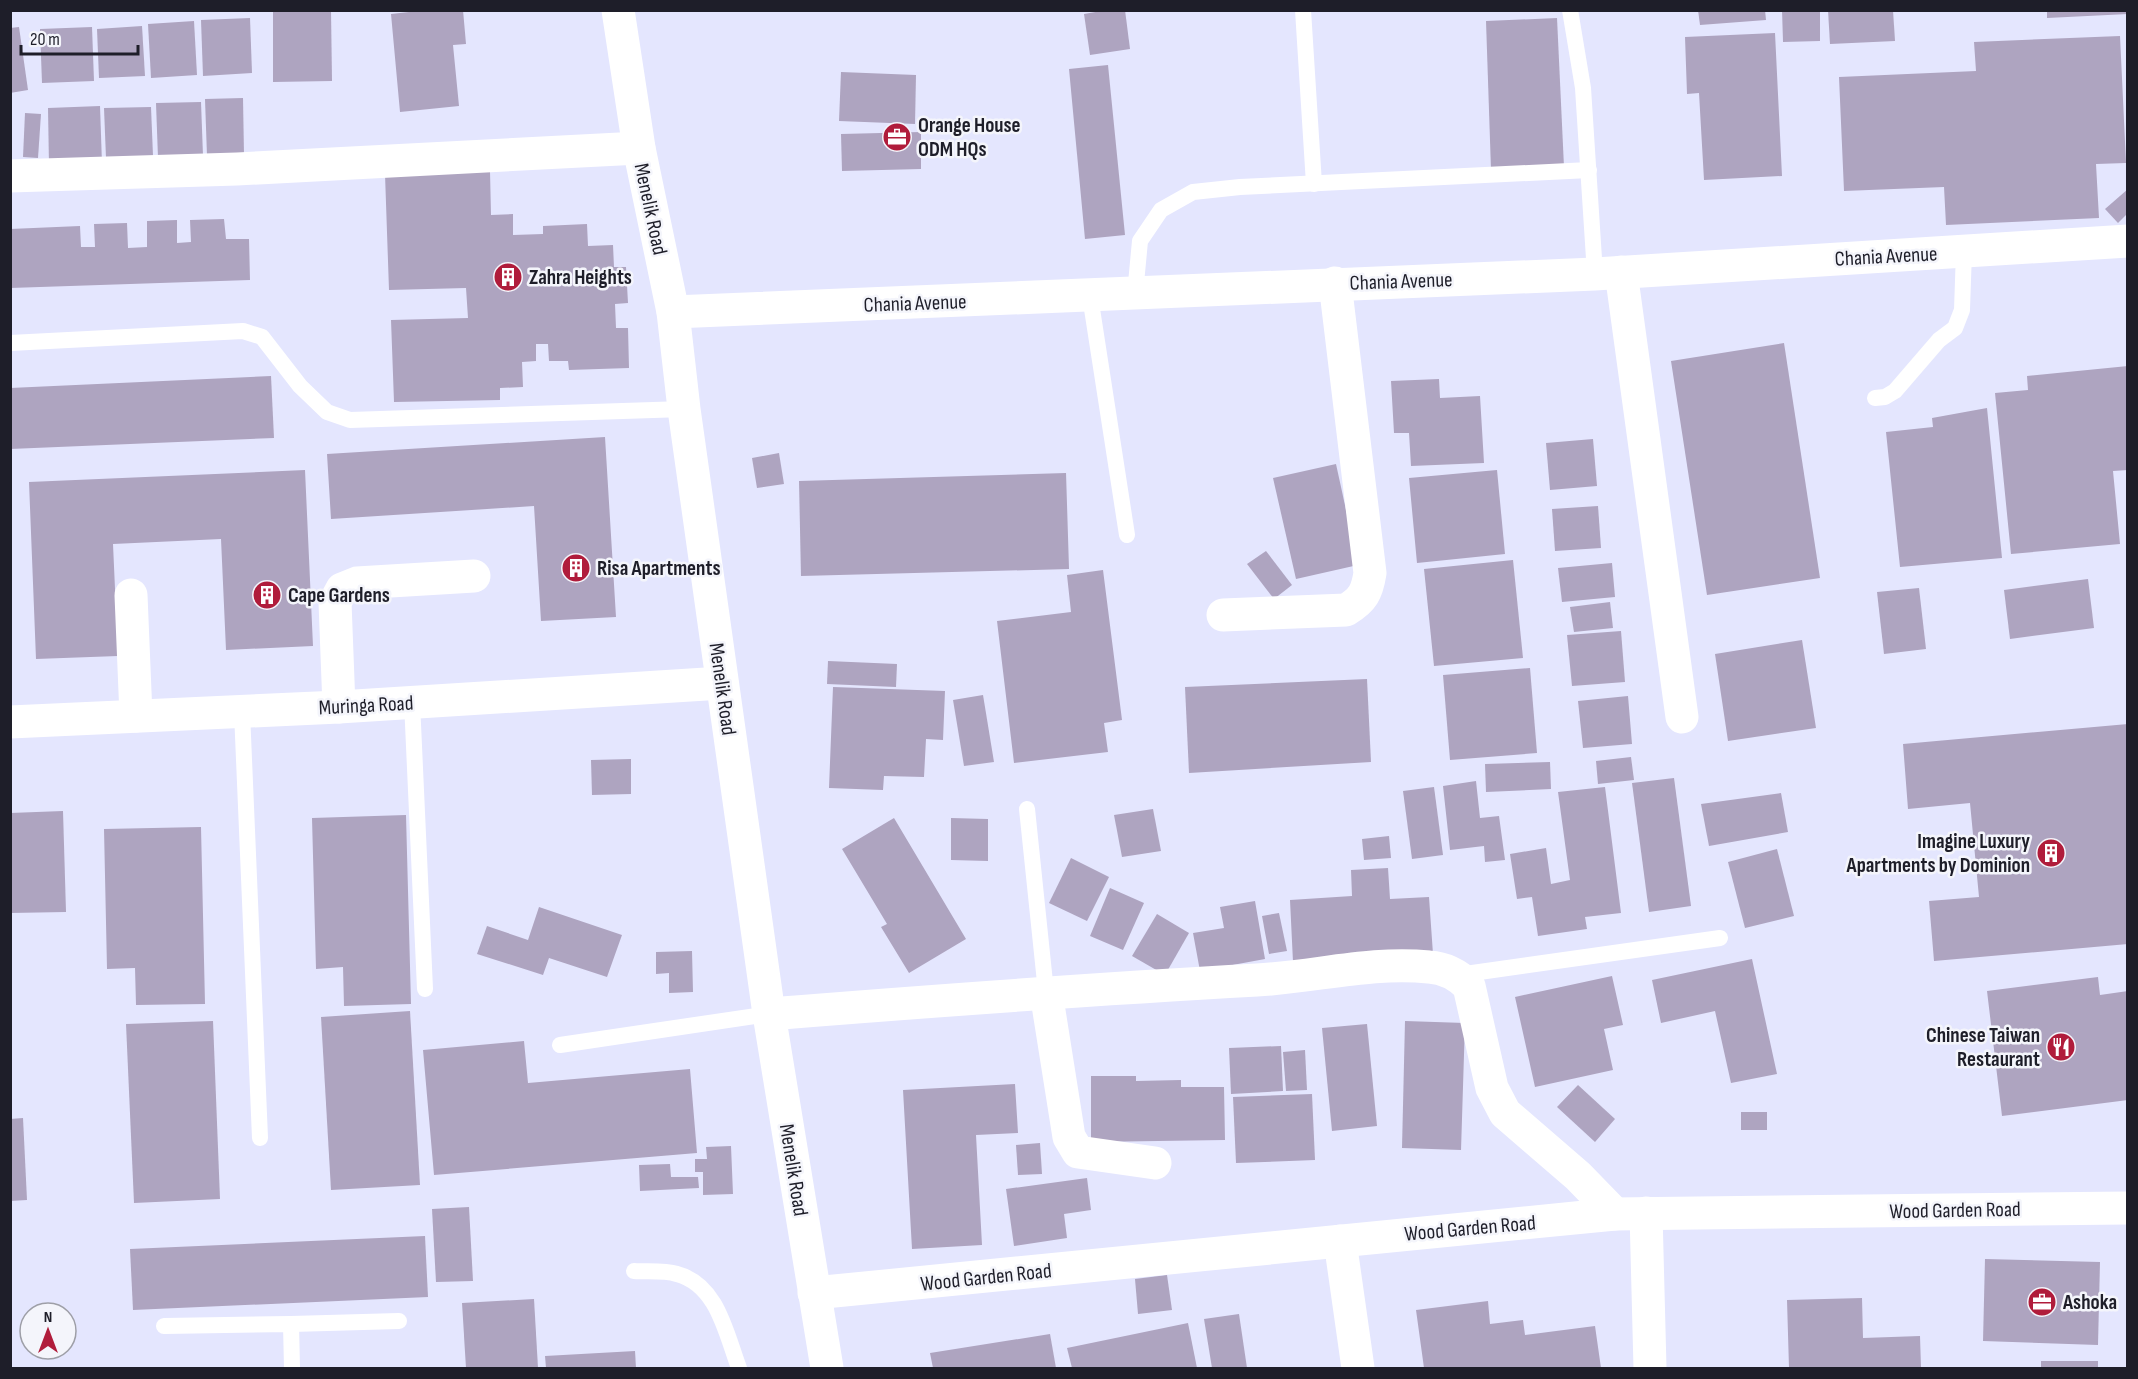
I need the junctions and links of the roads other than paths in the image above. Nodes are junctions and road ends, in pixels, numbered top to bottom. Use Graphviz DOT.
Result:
graph roads {
  1 [pos="618,10"];
  2 [pos="1303,10"];
  3 [pos="1570,10"];
  4 [pos="639,148"];
  5 [pos="1589,170"];
  6 [pos="10,176"];
  7 [pos="1314,184"];
  8 [pos="2127,241"];
  9 [pos="1964,251"];
  10 [pos="1608,273"];
  11 [pos="1335,284"];
  12 [pos="1135,294"];
  13 [pos="1090,296"];
  14 [pos="673,312"];
  15 [pos="10,343"];
  16 [pos="1875,398"];
  17 [pos="684,409"];
  18 [pos="1127,535"];
  19 [pos="474,576"];
  20 [pos="131,595"];
  21 [pos="1223,615"];
  22 [pos="722,683"];
  23 [pos="412,702"];
  24 [pos="339,707"];
  25 [pos="242,712"];
  26 [pos="136,716"];
  27 [pos="1682,717"];
  28 [pos="10,722"];
  29 [pos="1027,809"];
  30 [pos="1720,938"];
  31 [pos="1458,975"];
  32 [pos="425,989"];
  33 [pos="1046,992"];
  34 [pos="768,1014"];
  35 [pos="560,1045"];
  36 [pos="260,1138"];
  37 [pos="1155,1162"];
  38 [pos="2127,1208"];
  39 [pos="1631,1214"];
  40 [pos="1340,1241"];
  41 [pos="634,1271"];
  42 [pos="814,1293"];
  43 [pos="399,1321"];
  44 [pos="291,1324"];
  45 [pos="164,1326"];
  46 [pos="292,1368"];
  47 [pos="738,1368"];
  48 [pos="827,1368"];
  49 [pos="1358,1368"];
  50 [pos="1650,1368"];
  1 -- 4 [label="street, Menelik Road"];
  2 -- 7 [label="lane"];
  3 -- 5 [label="lane"];
  4 -- 6 [label="street"];
  4 -- 14 [label="street, Menelik Road"];
  5 -- 7 [label="lane"];
  5 -- 10 [label="lane"];
  7 -- 12 [label="lane"];
  8 -- 9 [label="street, Chania Avenue"];
  9 -- 10 [label="street, Chania Avenue"];
  9 -- 16 [label="lane"];
  10 -- 11 [label="street, Chania Avenue"];
  10 -- 27 [label="street"];
  11 -- 12 [label="street, Chania Avenue"];
  11 -- 21 [label="street"];
  12 -- 13 [label="street, Chania Avenue"];
  13 -- 14 [label="street, Chania Avenue"];
  13 -- 18 [label="lane"];
  14 -- 17 [label="street, Menelik Road"];
  15 -- 17 [label="lane"];
  17 -- 22 [label="street, Menelik Road"];
  19 -- 24 [label="street"];
  20 -- 26 [label="street"];
  22 -- 23 [label="street, Muringa Road"];
  22 -- 34 [label="street, Menelik Road"];
  23 -- 24 [label="street, Muringa Road"];
  23 -- 32 [label="lane"];
  24 -- 25 [label="street, Muringa Road"];
  25 -- 26 [label="street, Muringa Road"];
  25 -- 36 [label="lane"];
  26 -- 28 [label="street, Muringa Road"];
  29 -- 33 [label="lane"];
  30 -- 31 [label="lane"];
  31 -- 33 [label="street"];
  31 -- 39 [label="street"];
  33 -- 34 [label="street"];
  33 -- 37 [label="street"];
  34 -- 35 [label="lane"];
  34 -- 42 [label="street, Menelik Road"];
  38 -- 39 [label="street, Wood Garden Road"];
  39 -- 40 [label="street, Wood Garden Road"];
  39 -- 50 [label="street"];
  40 -- 42 [label="street, Wood Garden Road"];
  40 -- 49 [label="street"];
  41 -- 47 [label="lane"];
  42 -- 48 [label="street, Menelik Road"];
  43 -- 44 [label="lane"];
  44 -- 45 [label="lane"];
  44 -- 46 [label="lane"];
}
